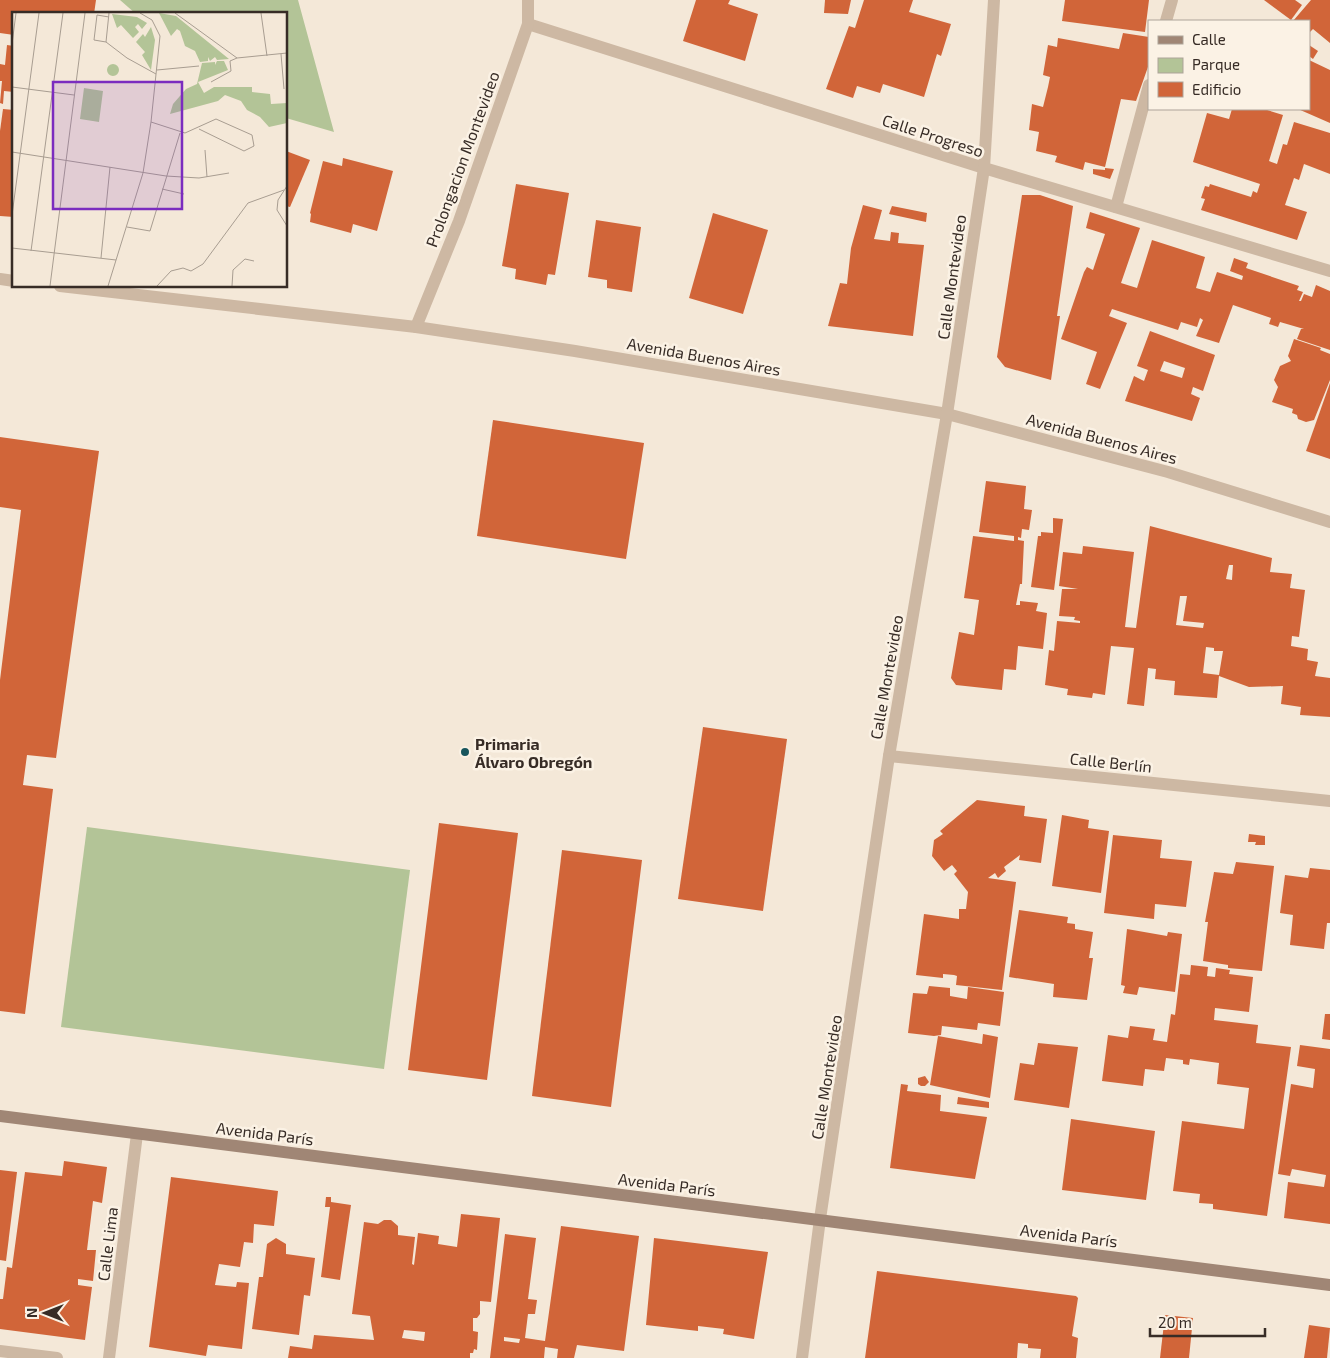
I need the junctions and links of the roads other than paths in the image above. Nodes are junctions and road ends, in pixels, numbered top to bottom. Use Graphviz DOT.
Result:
graph roads {
  1 [pos="528,0"];
  2 [pos="994,0"];
  3 [pos="1172,0"];
  4 [pos="1166,20"];
  5 [pos="528,24"];
  6 [pos="1148,89"];
  7 [pos="984,168"];
  8 [pos="1116,207"];
  9 [pos="1330,271"];
  10 [pos="77,288"];
  11 [pos="416,327"];
  12 [pos="947,414"];
  13 [pos="1330,522"];
  14 [pos="889,756"];
  15 [pos="1330,801"];
  16 [pos="0,1116"];
  17 [pos="137,1134"];
  18 [pos="820,1219"];
  19 [pos="1330,1286"];
  20 [pos="0,1351"];
  21 [pos="57,1358"];
  22 [pos="109,1358"];
  23 [pos="802,1358"];
  1 -- 5 [label="street, Prolongacion Montevideo"];
  2 -- 7 [label="street, Calle Montevideo"];
  3 -- 4 [label="street"];
  5 -- 7 [label="street, Calle Progreso"];
  5 -- 11 [label="street, Prolongacion Montevideo"];
  6 -- 8 [label="street"];
  7 -- 8 [label="street, Calle Progreso"];
  7 -- 12 [label="street, Calle Montevideo"];
  8 -- 9 [label="street, Calle Progreso"];
  10 -- 11 [label="street, Avenida Buenos Aires"];
  11 -- 12 [label="street, Avenida Buenos Aires"];
  12 -- 13 [label="street, Avenida Buenos Aires"];
  12 -- 14 [label="street, Calle Montevideo"];
  14 -- 15 [label="street, Calle Berlín"];
  14 -- 18 [label="street, Calle Montevideo"];
  16 -- 17 [label="main road, Avenida París"];
  17 -- 18 [label="main road, Avenida París"];
  17 -- 22 [label="street, Calle Lima"];
  18 -- 19 [label="main road, Avenida París"];
  18 -- 23 [label="street, Calle Montevideo"];
  20 -- 21 [label="street"];
}
